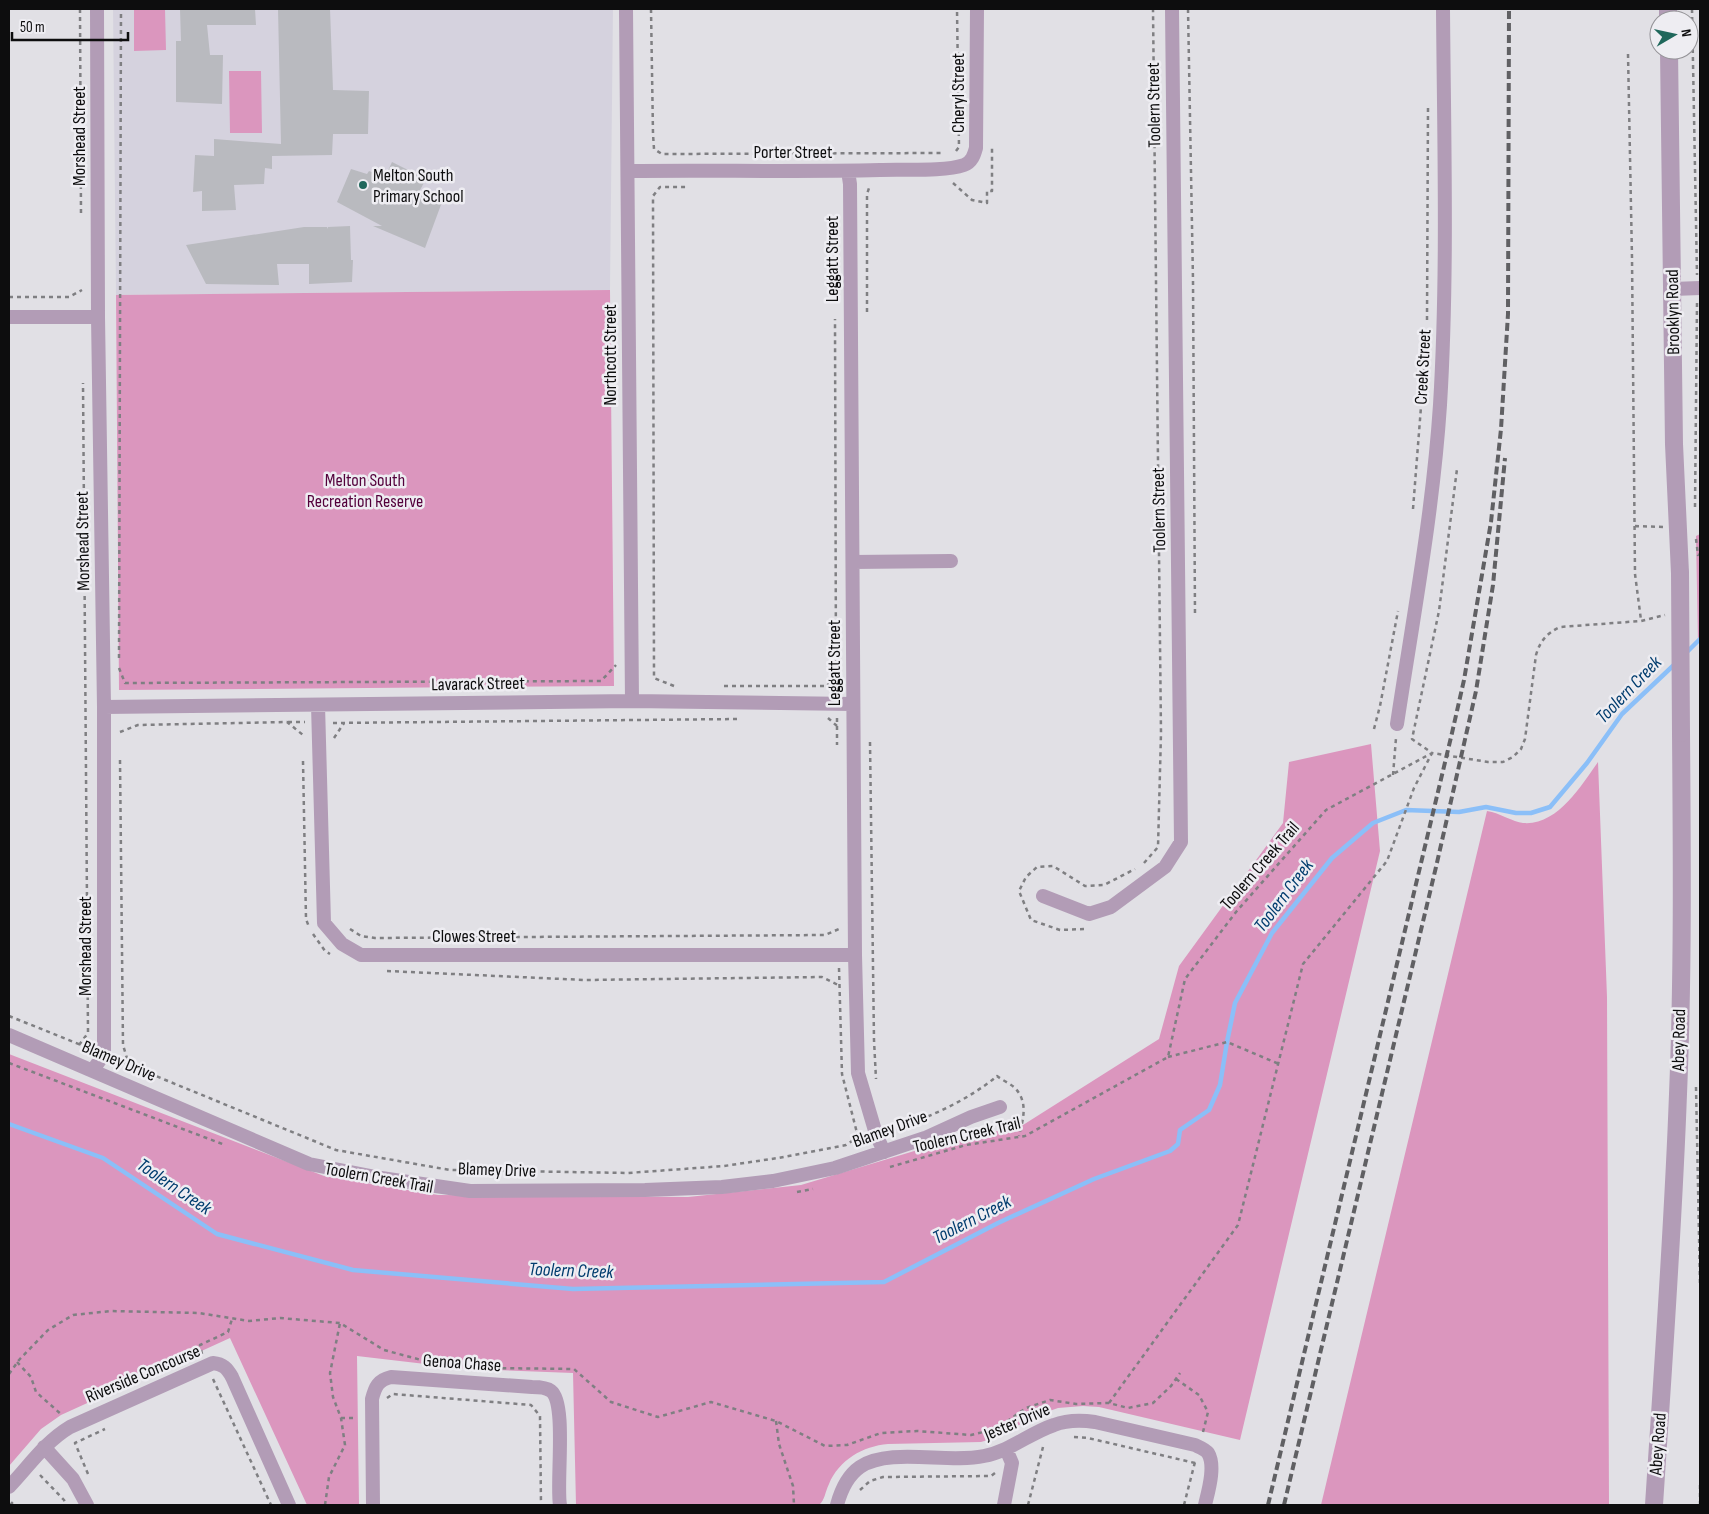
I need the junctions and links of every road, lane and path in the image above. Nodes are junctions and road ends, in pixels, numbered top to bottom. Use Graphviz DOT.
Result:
graph roads {
  1 [pos="80,9"];
  2 [pos="97,9"];
  3 [pos="121,9"];
  4 [pos="626,9"];
  5 [pos="651,9"];
  6 [pos="957,9"];
  7 [pos="977,9"];
  8 [pos="1153,9"];
  9 [pos="1172,9"];
  10 [pos="1188,9"];
  11 [pos="1443,9"];
  12 [pos="1692,9"];
  13 [pos="1628,54"];
  14 [pos="1668,60"];
  15 [pos="1428,108"];
  16 [pos="992,143"];
  17 [pos="946,153"];
  18 [pos="957,160"];
  19 [pos="628,171"];
  20 [pos="849,177"];
  21 [pos="945,183"];
  22 [pos="688,187"];
  23 [pos="82,222"];
  24 [pos="1698,263"];
  25 [pos="1673,288"];
  26 [pos="1699,288"];
  27 [pos="9,297"];
  28 [pos="835,310"];
  29 [pos="9,318"];
  30 [pos="82,318"];
  31 [pos="98,318"];
  32 [pos="867,320"];
  33 [pos="83,378"];
  34 [pos="1457,469"];
  35 [pos="1413,513"];
  36 [pos="1694,514"];
  37 [pos="1634,526"];
  38 [pos="1679,536"];
  39 [pos="951,561"];
  40 [pos="853,562"];
  41 [pos="1680,573"];
  42 [pos="1399,610"];
  43 [pos="1668,614"];
  44 [pos="1195,618"];
  45 [pos="1641,621"];
  46 [pos="618,663"];
  47 [pos="119,670"];
  48 [pos="119,679"];
  49 [pos="683,686"];
  50 [pos="721,686"];
  51 [pos="632,701"];
  52 [pos="853,704"];
  53 [pos="318,705"];
  54 [pos="104,707"];
  55 [pos="747,718"];
  56 [pos="827,718"];
  57 [pos="286,722"];
  58 [pos="318,722"];
  59 [pos="344,723"];
  60 [pos="1397,724"];
  61 [pos="837,726"];
  62 [pos="1374,729"];
  63 [pos="120,741"];
  64 [pos="870,741"];
  65 [pos="303,745"];
  66 [pos="334,746"];
  67 [pos="120,751"];
  68 [pos="1432,753"];
  69 [pos="303,755"];
  70 [pos="1393,775"];
  71 [pos="1043,896"];
  72 [pos="349,928"];
  73 [pos="1090,928"];
  74 [pos="839,929"];
  75 [pos="855,955"];
  76 [pos="332,956"];
  77 [pos="384,971"];
  78 [pos="838,985"];
  79 [pos="9,1016"];
  80 [pos="9,1035"];
  81 [pos="80,1045"];
  82 [pos="104,1054"];
  83 [pos="1168,1057"];
  84 [pos="9,1063"];
  85 [pos="1279,1064"];
  86 [pos="129,1065"];
  87 [pos="93,1070"];
  88 [pos="877,1084"];
  89 [pos="1000,1107"];
  90 [pos="890,1128"];
  91 [pos="876,1134"];
  92 [pos="229,1147"];
  93 [pos="884,1152"];
  94 [pos="889,1167"];
  95 [pos="813,1189"];
  96 [pos="793,1193"];
  97 [pos="340,1323"];
  98 [pos="17,1362"];
  99 [pos="1180,1373"];
  100 [pos="9,1374"];
  101 [pos="1176,1379"];
  102 [pos="383,1402"];
  103 [pos="1109,1403"];
  104 [pos="776,1420"];
  105 [pos="70,1427"];
  106 [pos="44,1447"];
  107 [pos="1043,1447"];
  108 [pos="1198,1447"];
  109 [pos="1006,1449"];
  110 [pos="39,1474"];
  111 [pos="1700,1483"];
  112 [pos="9,1487"];
  113 [pos="66,1505"];
  114 [pos="86,1505"];
  115 [pos="290,1505"];
  116 [pos="325,1505"];
  117 [pos="373,1505"];
  118 [pos="541,1505"];
  119 [pos="560,1505"];
  120 [pos="794,1505"];
  121 [pos="837,1505"];
  122 [pos="1004,1505"];
  123 [pos="1028,1505"];
  124 [pos="1184,1505"];
  125 [pos="1204,1505"];
  126 [pos="1654,1505"];
  127 [pos="1700,1505"];
  1 -- 23 [label="path"];
  2 -- 31 [label="street, Morshead Street"];
  3 -- 47 [label="path"];
  4 -- 19 [label="street, Northcott Street"];
  5 -- 17 [label="path"];
  6 -- 18 [label="path"];
  7 -- 18 [label="street, Cheryl Street"];
  8 -- 73 [label="path"];
  9 -- 71 [label="street, Toolern Street"];
  10 -- 44 [label="path"];
  11 -- 60 [label="street, Creek Street"];
  12 -- 24 [label="path"];
  13 -- 37 [label="path"];
  14 -- 25 [label="street, Brooklyn Road"];
  15 -- 35 [label="path"];
  16 -- 21 [label="path"];
  18 -- 20 [label="street, Porter Street"];
  19 -- 20 [label="street, Porter Street"];
  19 -- 51 [label="street, Northcott Street"];
  20 -- 32 [label="path"];
  20 -- 40 [label="street, Leggatt Street"];
  22 -- 49 [label="path"];
  24 -- 26 [label="path"];
  25 -- 26 [label="street"];
  25 -- 38 [label="street, Brooklyn Road"];
  26 -- 36 [label="path"];
  27 -- 30 [label="path"];
  28 -- 50 [label="path"];
  29 -- 30 [label="street"];
  30 -- 31 [label="street"];
  31 -- 54 [label="street, Morshead Street"];
  33 -- 81 [label="path"];
  34 -- 68 [label="path"];
  37 -- 38 [label="path"];
  37 -- 45 [label="path"];
  38 -- 41 [label="street, Brooklyn Road"];
  39 -- 40 [label="street"];
  40 -- 52 [label="street, Leggatt Street"];
  41 -- 126 [label="street, Abey Road, bridge"];
  42 -- 62 [label="path"];
  43 -- 45 [label="path"];
  45 -- 68 [label="path"];
  46 -- 47 [label="path"];
  47 -- 48 [label="path"];
  51 -- 52 [label="street, Lavarack Street"];
  51 -- 53 [label="street, Lavarack Street"];
  52 -- 75 [label="street, Leggatt Street"];
  53 -- 54 [label="street, Lavarack Street"];
  53 -- 58 [label="street, Clowes Street"];
  54 -- 82 [label="street, Morshead Street"];
  55 -- 59 [label="path"];
  56 -- 61 [label="path"];
  57 -- 58 [label="path"];
  57 -- 63 [label="path"];
  57 -- 65 [label="path"];
  58 -- 59 [label="path"];
  58 -- 75 [label="street, Clowes Street"];
  59 -- 66 [label="path"];
  60 -- 70 [label="path"];
  64 -- 88 [label="path"];
  67 -- 86 [label="path"];
  68 -- 70 [label="path, Toolern Creek Trail"];
  68 -- 85 [label="path"];
  69 -- 76 [label="path"];
  70 -- 83 [label="path, Toolern Creek Trail"];
  72 -- 74 [label="path"];
  75 -- 91 [label="street, Leggatt Street"];
  77 -- 78 [label="path"];
  79 -- 81 [label="path"];
  80 -- 87 [label="street, Blamey Drive"];
  81 -- 82 [label="path"];
  82 -- 86 [label="path"];
  82 -- 87 [label="street"];
  83 -- 85 [label="path"];
  83 -- 94 [label="path, Toolern Creek Trail"];
  84 -- 92 [label="path"];
  85 -- 103 [label="path"];
  86 -- 91 [label="path"];
  87 -- 93 [label="street, Blamey Drive"];
  89 -- 93 [label="street, Blamey Drive"];
  90 -- 91 [label="path"];
  91 -- 93 [label="street, Leggatt Street"];
  95 -- 96 [label="path"];
  97 -- 98 [label="path"];
  97 -- 104 [label="path"];
  97 -- 116 [label="path"];
  98 -- 100 [label="path"];
  98 -- 105 [label="path"];
  99 -- 101 [label="path"];
  101 -- 103 [label="path"];
  101 -- 108 [label="path"];
  102 -- 118 [label="path"];
  103 -- 104 [label="path"];
  104 -- 120 [label="path"];
  105 -- 106 [label="street, Riverside Concourse"];
  105 -- 115 [label="street, Riverside Concourse"];
  106 -- 112 [label="street, Riverside Concourse"];
  106 -- 114 [label="street"];
  107 -- 123 [label="path"];
  108 -- 109 [label="street, Jester Drive"];
  108 -- 124 [label="path"];
  108 -- 125 [label="street"];
  109 -- 121 [label="street, Jester Drive"];
  109 -- 122 [label="street"];
  110 -- 113 [label="path"];
  111 -- 127 [label="path"];
  117 -- 119 [label="street, Genoa Chase"];
}
